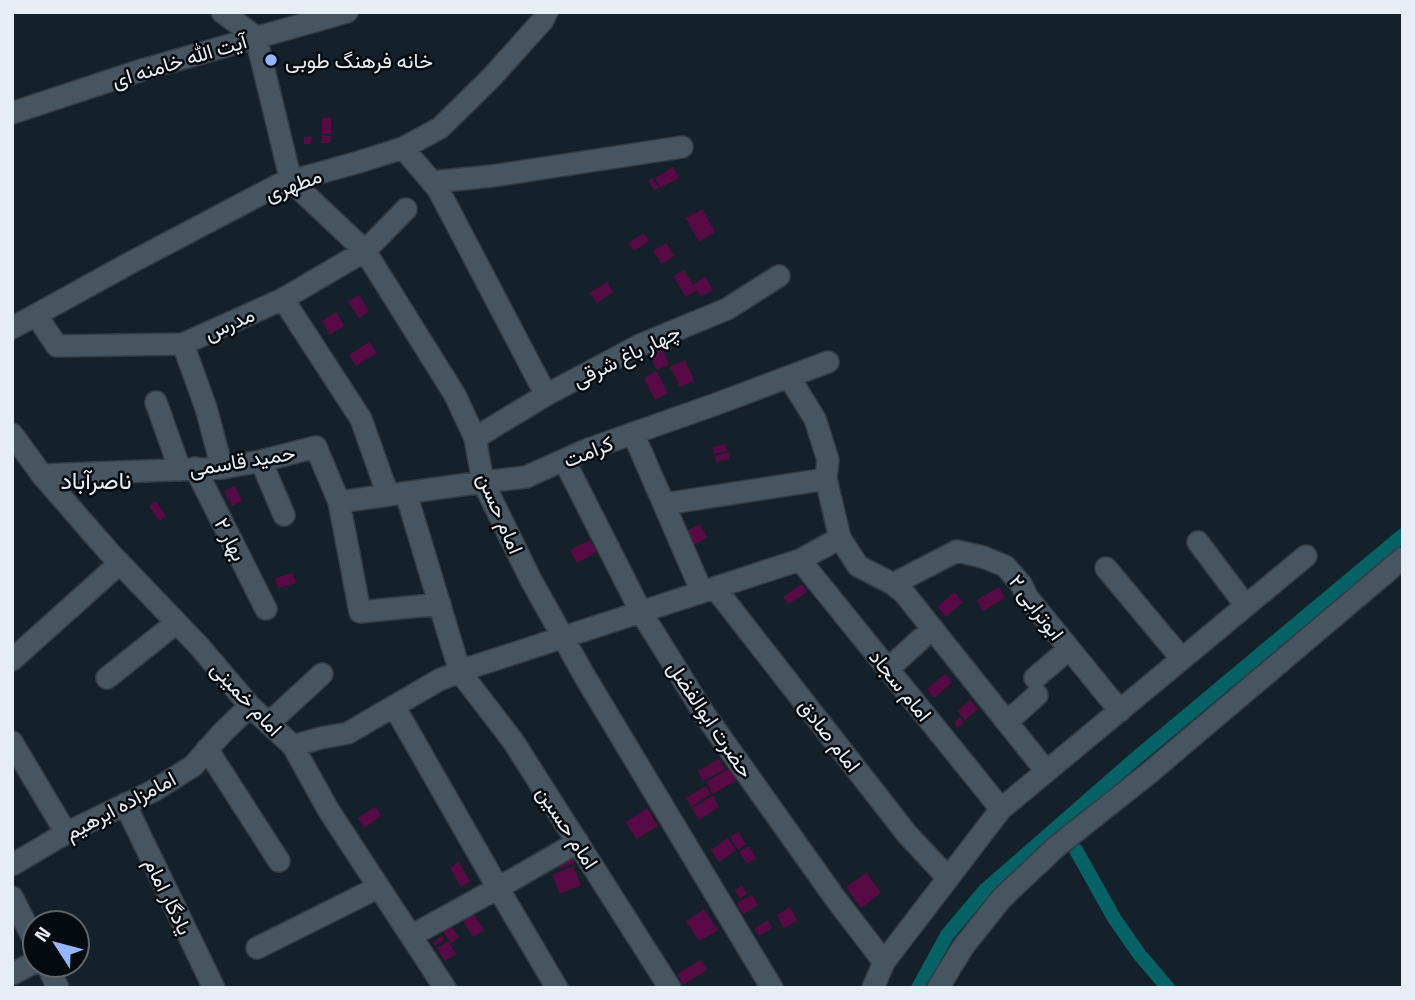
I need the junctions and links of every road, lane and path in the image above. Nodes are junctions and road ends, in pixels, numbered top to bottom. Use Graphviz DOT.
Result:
graph roads {
  1 [pos="222,12"];
  2 [pos="346,12"];
  3 [pos="547,12"];
  4 [pos="256,37"];
  5 [pos="12,113"];
  6 [pos="682,147"];
  7 [pos="403,148"];
  8 [pos="291,181"];
  9 [pos="432,182"];
  10 [pos="406,209"];
  11 [pos="365,251"];
  12 [pos="779,276"];
  13 [pos="283,299"];
  14 [pos="36,315"];
  15 [pos="12,328"];
  16 [pos="183,344"];
  17 [pos="828,362"];
  18 [pos="789,377"];
  19 [pos="546,395"];
  20 [pos="156,402"];
  21 [pos="633,433"];
  22 [pos="12,434"];
  23 [pos="475,438"];
  24 [pos="564,460"];
  25 [pos="261,461"];
  26 [pos="222,468"];
  27 [pos="187,469"];
  28 [pos="42,475"];
  29 [pos="826,479"];
  30 [pos="483,482"];
  31 [pos="397,494"];
  32 [pos="339,502"];
  33 [pos="664,504"];
  34 [pos="284,515"];
  35 [pos="840,538"];
  36 [pos="1198,542"];
  37 [pos="1306,556"];
  38 [pos="1403,558"];
  39 [pos="800,560"];
  40 [pos="120,563"];
  41 [pos="1106,568"];
  42 [pos="893,584"];
  43 [pos="708,590"];
  44 [pos="439,604"];
  45 [pos="1246,606"];
  46 [pos="266,609"];
  47 [pos="641,612"];
  48 [pos="176,623"];
  49 [pos="563,638"];
  50 [pos="921,639"];
  51 [pos="1069,649"];
  52 [pos="1182,659"];
  53 [pos="12,660"];
  54 [pos="888,669"];
  55 [pos="460,671"];
  56 [pos="322,674"];
  57 [pos="107,678"];
  58 [pos="250,706"];
  59 [pos="394,706"];
  60 [pos="1120,711"];
  61 [pos="1007,722"];
  62 [pos="269,723"];
  63 [pos="12,742"];
  64 [pos="293,746"];
  65 [pos="207,750"];
  66 [pos="1046,771"];
  67 [pos="125,804"];
  68 [pos="1001,809"];
  69 [pos="66,833"];
  70 [pos="578,842"];
  71 [pos="279,861"];
  72 [pos="12,865"];
  73 [pos="948,878"];
  74 [pos="379,887"];
  75 [pos="498,888"];
  76 [pos="12,897"];
  77 [pos="21,915"];
  78 [pos="411,936"];
  79 [pos="257,948"];
  80 [pos="884,962"];
  81 [pos="214,988"];
  82 [pos="445,988"];
  83 [pos="557,988"];
  84 [pos="670,988"];
  85 [pos="772,988"];
  86 [pos="873,988"];
  87 [pos="938,988"];
  1 -- 4 [label="street"];
  2 -- 4 [label="street, آیت الله خامنه ای"];
  3 -- 7 [label="street, مطهری"];
  4 -- 5 [label="street, آیت الله خامنه ای"];
  4 -- 8 [label="street"];
  6 -- 9 [label="street"];
  7 -- 8 [label="street, مطهری"];
  7 -- 9 [label="street"];
  8 -- 11 [label="street, امام حسن"];
  8 -- 14 [label="street, مطهری"];
  9 -- 19 [label="street"];
  10 -- 11 [label="street, مدرس"];
  11 -- 13 [label="street, مدرس"];
  11 -- 23 [label="street, امام حسن"];
  12 -- 19 [label="street, چهار باغ شرقی"];
  13 -- 16 [label="street, مدرس"];
  13 -- 31 [label="street"];
  14 -- 15 [label="street, مطهری"];
  14 -- 16 [label="street, مدرس"];
  16 -- 26 [label="street"];
  17 -- 18 [label="street, کرامت"];
  18 -- 21 [label="street, کرامت"];
  18 -- 29 [label="street"];
  19 -- 23 [label="street, چهار باغ شرقی"];
  20 -- 27 [label="street, بهار ۲"];
  21 -- 24 [label="street, کرامت"];
  21 -- 33 [label="street, امام صادق"];
  22 -- 28 [label="street, امام خمینی"];
  23 -- 30 [label="street, امام حسن"];
  24 -- 30 [label="street, کرامت"];
  24 -- 47 [label="street, حضرت ابوالفضل"];
  25 -- 26 [label="street, حمید قاسمی"];
  25 -- 32 [label="street, حمید قاسمی"];
  25 -- 34 [label="street"];
  26 -- 27 [label="street, حمید قاسمی"];
  27 -- 28 [label="street, حمید قاسمی"];
  27 -- 46 [label="street, بهار ۲"];
  28 -- 40 [label="street, امام خمینی"];
  29 -- 33 [label="street"];
  29 -- 35 [label="street"];
  30 -- 31 [label="street, کرامت"];
  30 -- 49 [label="street, امام حسن"];
  31 -- 32 [label="street, کرامت"];
  31 -- 44 [label="street, امام حسین"];
  32 -- 44 [label="street, حمید قاسمی"];
  33 -- 43 [label="street, امام صادق"];
  35 -- 39 [label="street"];
  35 -- 42 [label="street"];
  36 -- 45 [label="street"];
  37 -- 45 [label="street"];
  38 -- 87 [label="street"];
  39 -- 43 [label="street"];
  39 -- 54 [label="street, امام سجاد"];
  40 -- 48 [label="street, امام خمینی"];
  40 -- 53 [label="street"];
  41 -- 52 [label="street"];
  42 -- 51 [label="street, ابوترابی ۲"];
  42 -- 61 [label="street"];
  43 -- 47 [label="street"];
  43 -- 73 [label="street, امام صادق"];
  44 -- 55 [label="street, امام حسین"];
  45 -- 52 [label="street"];
  47 -- 49 [label="street"];
  47 -- 80 [label="street, حضرت ابوالفضل"];
  48 -- 57 [label="street"];
  48 -- 58 [label="street, امام خمینی"];
  49 -- 55 [label="street"];
  49 -- 85 [label="street, امام حسن"];
  50 -- 54 [label="street"];
  51 -- 60 [label="street, ابوترابی ۲"];
  51 -- 61 [label="street"];
  52 -- 60 [label="street"];
  54 -- 68 [label="street, امام سجاد"];
  55 -- 59 [label="street"];
  55 -- 70 [label="street, امام حسین"];
  56 -- 62 [label="street"];
  58 -- 62 [label="street, امام خمینی"];
  58 -- 65 [label="street, امامزاده ابرهیم"];
  59 -- 64 [label="street"];
  59 -- 75 [label="street"];
  60 -- 66 [label="street"];
  61 -- 66 [label="street"];
  62 -- 64 [label="street, امام خمینی"];
  63 -- 69 [label="street"];
  64 -- 74 [label="street, امام خمینی"];
  65 -- 67 [label="street, امامزاده ابرهیم"];
  65 -- 71 [label="street"];
  66 -- 68 [label="street"];
  67 -- 69 [label="street, امامزاده ابرهیم"];
  67 -- 81 [label="street, یادگار امام"];
  68 -- 73 [label="street"];
  69 -- 72 [label="street, امامزاده ابرهیم"];
  70 -- 75 [label="street"];
  70 -- 84 [label="street, امام حسین"];
  73 -- 80 [label="street"];
  74 -- 78 [label="street, امام خمینی"];
  74 -- 79 [label="street"];
  75 -- 78 [label="street"];
  75 -- 83 [label="street"];
  76 -- 77 [label="street"];
  78 -- 82 [label="street, امام خمینی"];
  80 -- 86 [label="street"];
}
